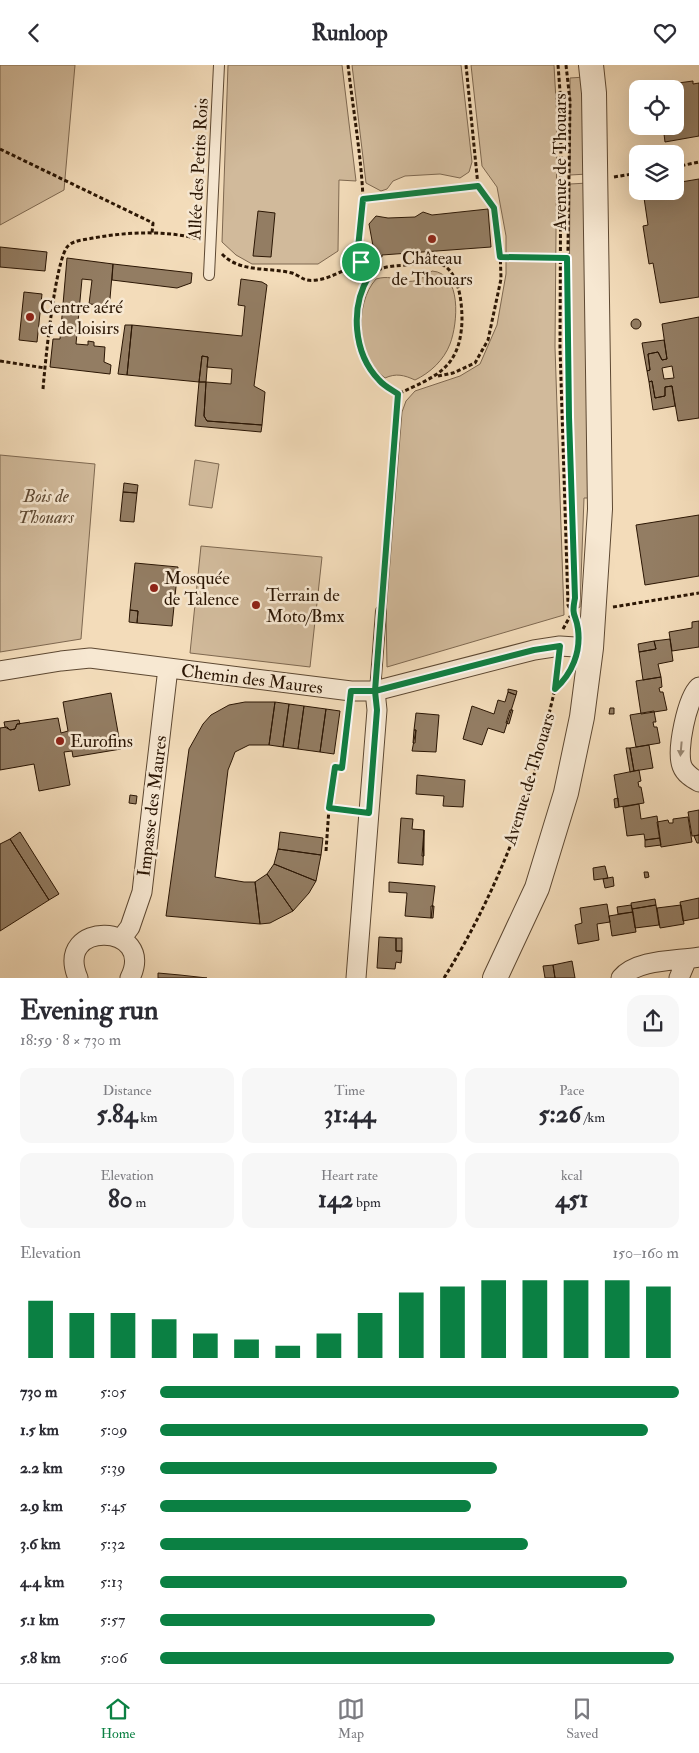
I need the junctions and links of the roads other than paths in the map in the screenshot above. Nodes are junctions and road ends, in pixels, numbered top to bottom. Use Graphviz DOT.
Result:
graph roads {
  1 [pos="219,65"];
  2 [pos="591,65"];
  3 [pos="209,275"];
  4 [pos="381,611"];
  5 [pos="591,647"];
  6 [pos="168,668"];
  7 [pos="0,671"];
  8 [pos="699,687"];
  9 [pos="375,691"];
  10 [pos="699,782"];
  11 [pos="121,939"];
  12 [pos="693,958"];
  13 [pos="78,978"];
  14 [pos="130,978"];
  15 [pos="356,978"];
  16 [pos="495,978"];
  17 [pos="621,978"];
  18 [pos="679,978"];
  1 -- 3 [label="lane, Allée des Petits Rois"];
  2 -- 5 [label="street, Avenue de Thouars"];
  4 -- 9 [label="lane"];
  5 -- 9 [label="street, Chemin des Maures"];
  5 -- 16 [label="street, Avenue de Thouars"];
  6 -- 7 [label="street, Chemin des Maures"];
  6 -- 9 [label="street, Chemin des Maures"];
  6 -- 11 [label="street, Impasse des Maures"];
  8 -- 10 [label="street, one-way"];
  9 -- 15 [label="street"];
  11 -- 13 [label="street"];
  11 -- 14 [label="street"];
  12 -- 17 [label="street"];
  12 -- 18 [label="street"];
}
